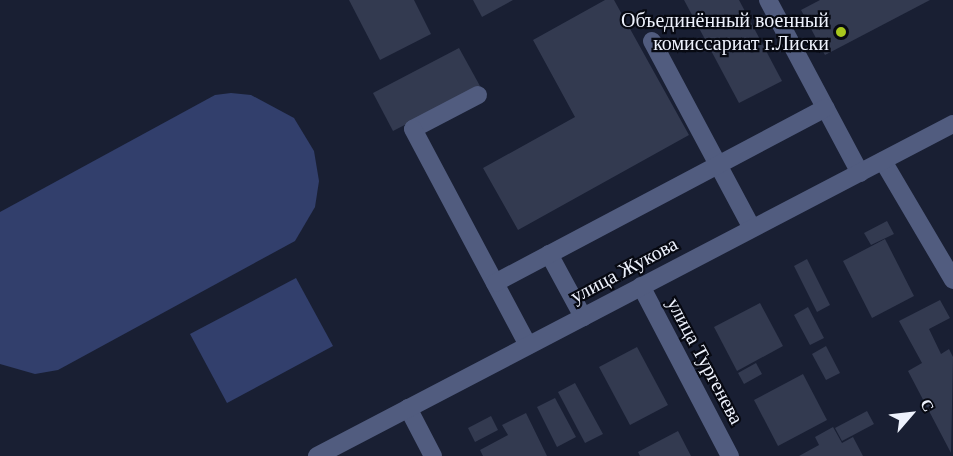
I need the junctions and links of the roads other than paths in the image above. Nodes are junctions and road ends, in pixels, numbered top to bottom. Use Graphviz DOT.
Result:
graph roads {
  1 [pos="768,0"];
  2 [pos="652,41"];
  3 [pos="478,95"];
  4 [pos="825,108"];
  5 [pos="953,124"];
  6 [pos="883,161"];
  7 [pos="718,165"];
  8 [pos="860,173"];
  9 [pos="752,228"];
  10 [pos="549,254"];
  11 [pos="953,280"];
  12 [pos="495,283"];
  13 [pos="641,286"];
  14 [pos="582,317"];
  15 [pos="528,345"];
  16 [pos="408,408"];
  17 [pos="317,456"];
  18 [pos="433,456"];
  19 [pos="730,456"];
  1 -- 4 [label="street"];
  2 -- 7 [label="street"];
  3 -- 12 [label="street"];
  4 -- 7 [label="street"];
  4 -- 8 [label="street"];
  5 -- 6 [label="street, улица Жукова"];
  6 -- 8 [label="street, улица Жукова"];
  6 -- 11 [label="street"];
  7 -- 9 [label="street"];
  7 -- 10 [label="street"];
  8 -- 9 [label="street, улица Жукова"];
  9 -- 13 [label="street, улица Жукова"];
  10 -- 12 [label="street"];
  10 -- 14 [label="street"];
  12 -- 15 [label="street"];
  13 -- 14 [label="street, улица Жукова"];
  13 -- 19 [label="street, улица Тургенева"];
  14 -- 15 [label="street, улица Жукова"];
  15 -- 16 [label="street, улица Жукова"];
  16 -- 17 [label="street, улица Жукова"];
  16 -- 18 [label="street"];
}
